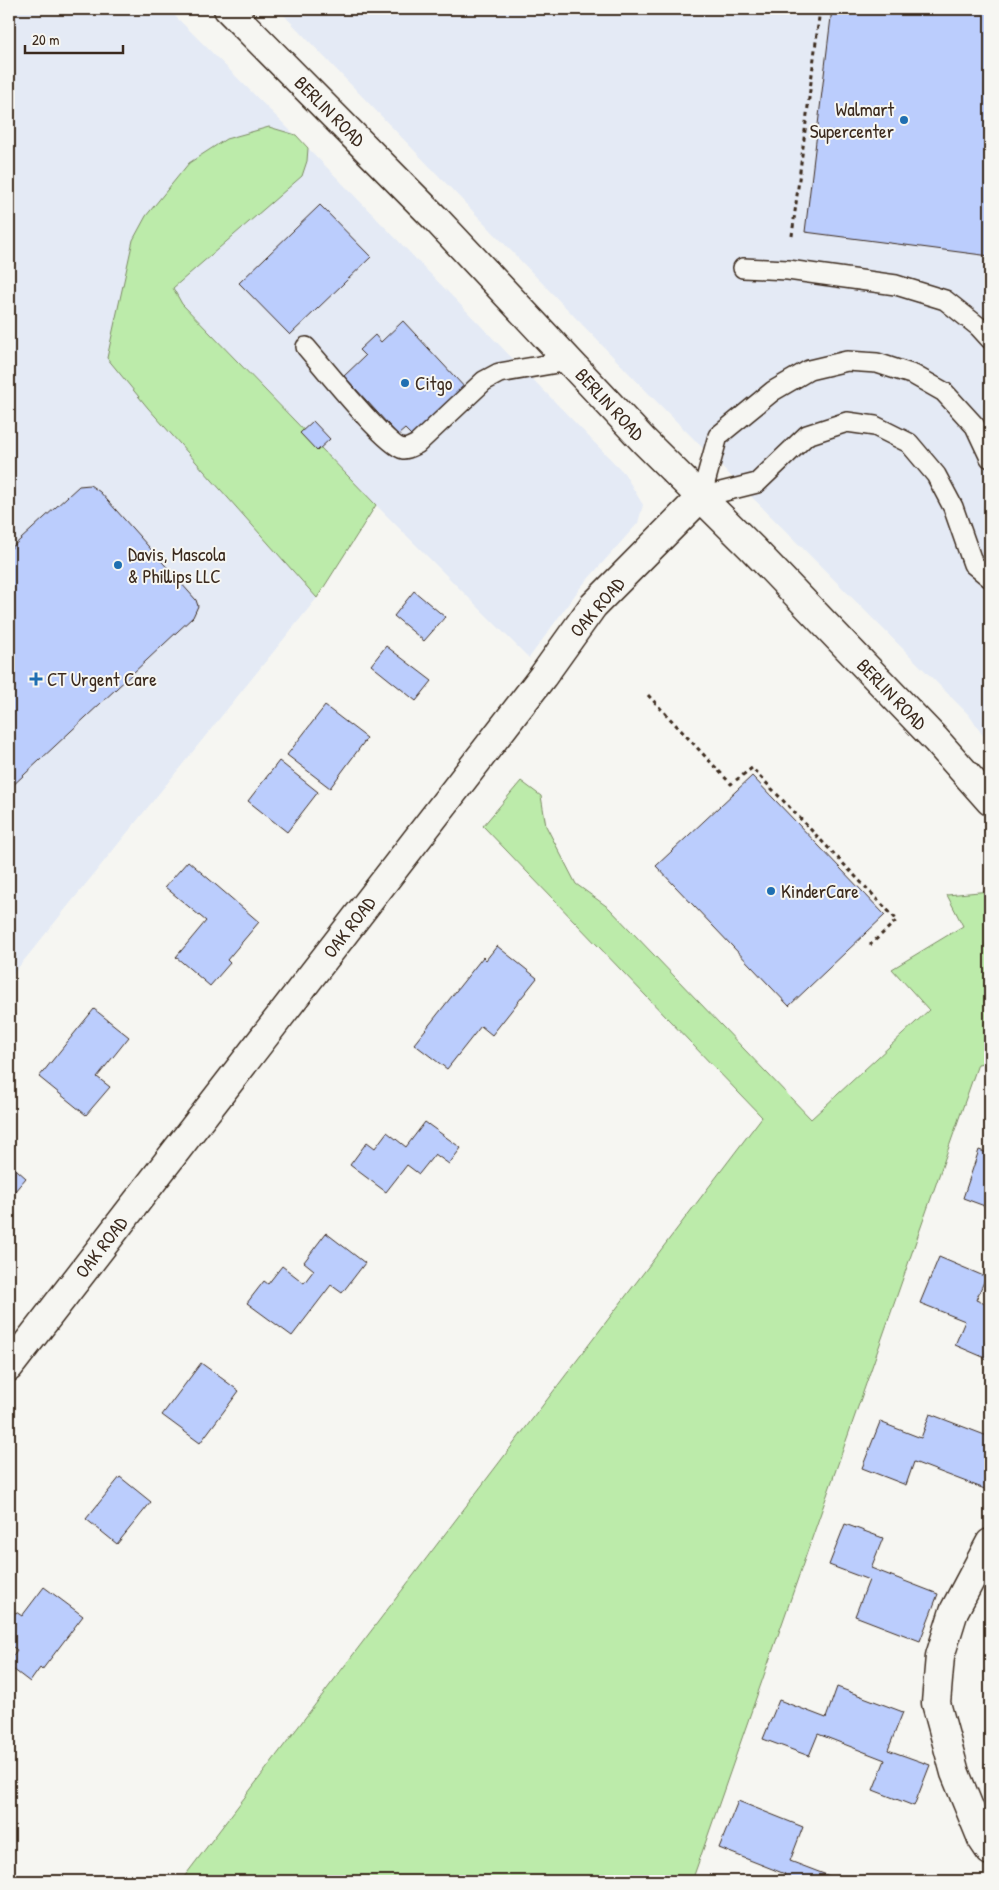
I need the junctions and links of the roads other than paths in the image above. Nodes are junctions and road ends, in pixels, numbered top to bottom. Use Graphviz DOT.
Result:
graph roads {
  1 [pos="228,9"];
  2 [pos="743,268"];
  3 [pos="990,339"];
  4 [pos="306,347"];
  5 [pos="569,361"];
  6 [pos="990,458"];
  7 [pos="701,497"];
  8 [pos="990,578"];
  9 [pos="990,801"];
  10 [pos="9,1367"];
  11 [pos="990,1543"];
  12 [pos="990,1851"];
  1 -- 5 [label="street, BERLIN ROAD"];
  2 -- 3 [label="lane"];
  4 -- 5 [label="lane"];
  5 -- 7 [label="street, BERLIN ROAD"];
  6 -- 7 [label="lane"];
  7 -- 8 [label="lane"];
  7 -- 9 [label="street, BERLIN ROAD"];
  7 -- 10 [label="street, OAK ROAD"];
  11 -- 12 [label="street"];
}
